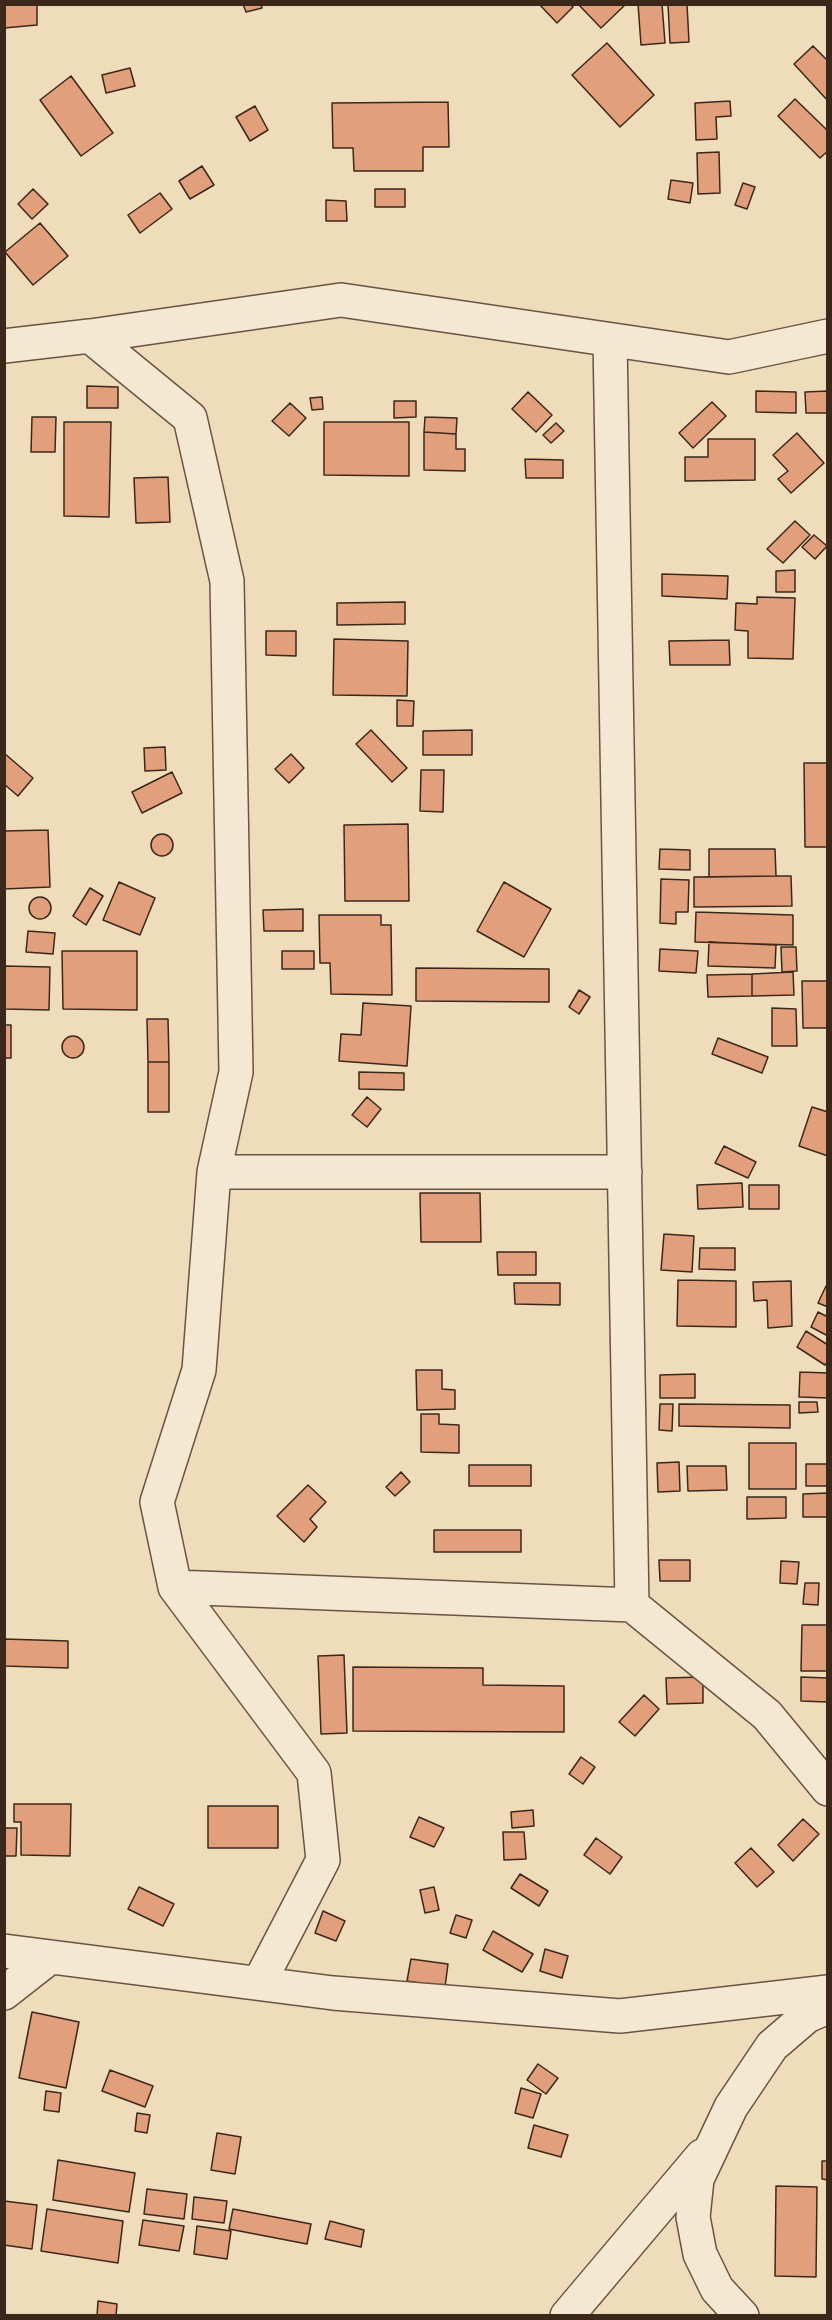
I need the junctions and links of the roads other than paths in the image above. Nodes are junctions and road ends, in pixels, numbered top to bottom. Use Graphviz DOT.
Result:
graph roads {
  1 [pos="90,336"];
  2 [pos="828,336"];
  3 [pos="610,340"];
  4 [pos="4,346"];
  5 [pos="214,1172"];
  6 [pos="625,1172"];
  7 [pos="175,1587"];
  8 [pos="632,1605"];
  9 [pos="828,1789"];
  10 [pos="4,1951"];
  11 [pos="50,1957"];
  12 [pos="259,1983"];
  13 [pos="828,1992"];
  14 [pos="4,1993"];
  15 [pos="828,2007"];
  16 [pos="713,2143"];
  17 [pos="567,2316"];
  18 [pos="742,2316"];
  1 -- 3 [label="street"];
  1 -- 4 [label="street"];
  1 -- 5 [label="street"];
  2 -- 3 [label="street"];
  3 -- 6 [label="street"];
  5 -- 6 [label="street"];
  5 -- 7 [label="street"];
  6 -- 8 [label="street"];
  7 -- 8 [label="street"];
  7 -- 12 [label="street"];
  8 -- 9 [label="street"];
  10 -- 11 [label="street"];
  11 -- 12 [label="street"];
  11 -- 14 [label="street"];
  12 -- 13 [label="street"];
  15 -- 16 [label="street"];
  16 -- 17 [label="street"];
  16 -- 18 [label="street"];
}
